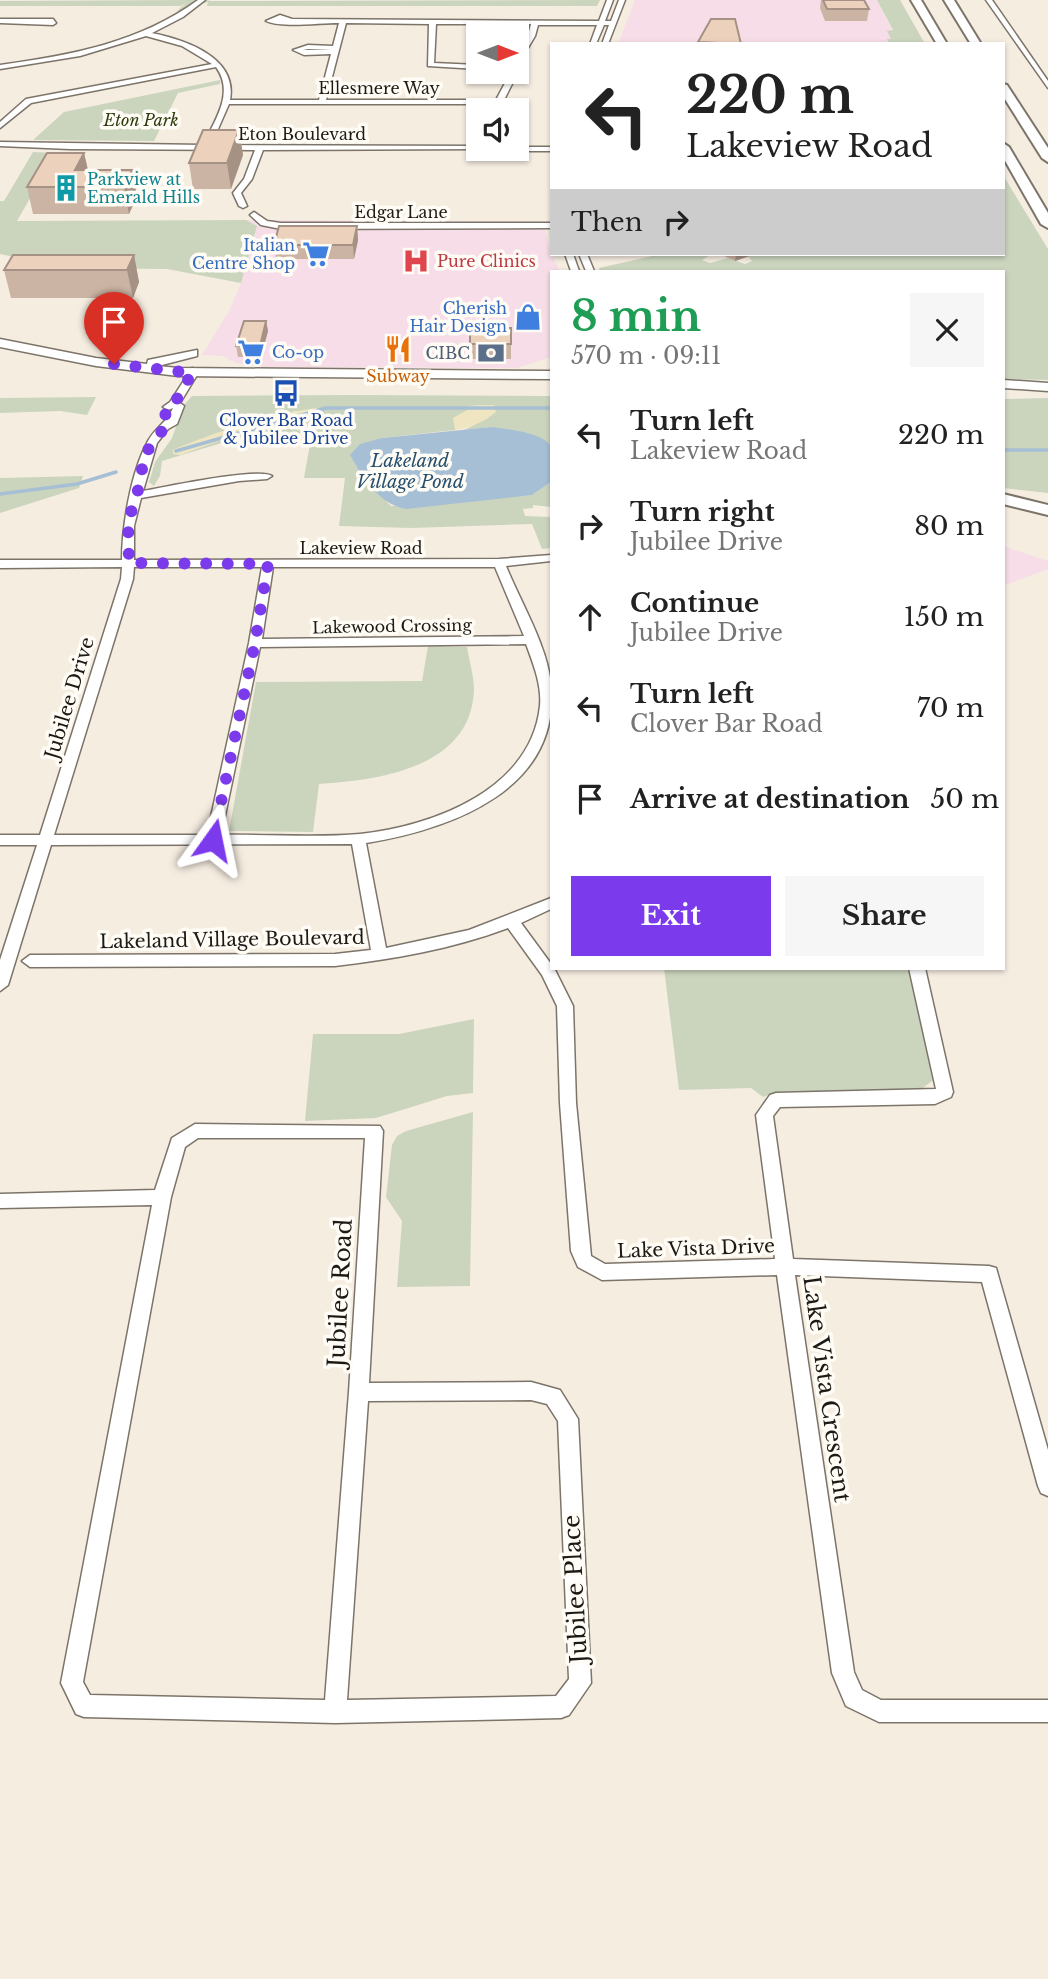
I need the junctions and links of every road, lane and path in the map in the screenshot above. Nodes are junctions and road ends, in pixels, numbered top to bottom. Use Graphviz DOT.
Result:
graph roads {
  1 [pos="202,0"];
  2 [pos="610,0"];
  3 [pos="622,0"];
  4 [pos="916,0"];
  5 [pos="949,0"];
  6 [pos="989,0"];
  7 [pos="343,20"];
  8 [pos="433,20"];
  9 [pos="291,21"];
  10 [pos="535,21"];
  11 [pos="601,22"];
  12 [pos="613,23"];
  13 [pos="2,25"];
  14 [pos="23,31"];
  15 [pos="147,34"];
  16 [pos="529,42"];
  17 [pos="594,42"];
  18 [pos="606,42"];
  19 [pos="941,42"];
  20 [pos="975,42"];
  21 [pos="216,65"];
  22 [pos="466,66"];
  23 [pos="0,67"];
  24 [pos="508,84"];
  25 [pos="1005,84"];
  26 [pos="1048,86"];
  27 [pos="1005,89"];
  28 [pos="225,102"];
  29 [pos="322,102"];
  30 [pos="0,126"];
  31 [pos="1048,142"];
  32 [pos="0,144"];
  33 [pos="206,148"];
  34 [pos="260,148"];
  35 [pos="466,148"];
  36 [pos="529,149"];
  37 [pos="550,149"];
  38 [pos="1005,150"];
  39 [pos="1048,158"];
  40 [pos="243,205"];
  41 [pos="254,215"];
  42 [pos="1048,224"];
  43 [pos="550,226"];
  44 [pos="0,343"];
  45 [pos="192,354"];
  46 [pos="211,356"];
  47 [pos="0,357"];
  48 [pos="131,366"];
  49 [pos="550,368"];
  50 [pos="246,374"];
  51 [pos="418,374"];
  52 [pos="496,375"];
  53 [pos="190,376"];
  54 [pos="550,378"];
  55 [pos="550,378"];
  56 [pos="1005,384"];
  57 [pos="388,387"];
  58 [pos="1048,387"];
  59 [pos="550,388"];
  60 [pos="1005,393"];
  61 [pos="1048,394"];
  62 [pos="267,476"];
  63 [pos="1005,491"];
  64 [pos="137,495"];
  65 [pos="1048,497"];
  66 [pos="1005,499"];
  67 [pos="1048,510"];
  68 [pos="550,558"];
  69 [pos="129,563"];
  70 [pos="499,563"];
  71 [pos="0,564"];
  72 [pos="268,564"];
  73 [pos="529,640"];
  74 [pos="255,643"];
  75 [pos="358,839"];
  76 [pos="0,840"];
  77 [pos="213,840"];
  78 [pos="45,841"];
  79 [pos="550,903"];
  80 [pos="512,922"];
  81 [pos="380,956"];
  82 [pos="30,961"];
  83 [pos="917,970"];
  84 [pos="0,985"];
  85 [pos="163,1197"];
  86 [pos="0,1201"];
  87 [pos="785,1267"];
  88 [pos="359,1392"];
  89 [pos="1048,1486"];
  90 [pos="84,1706"];
  91 [pos="1048,1711"];
  92 [pos="335,1713"];
  1 -- 15 [label="street"];
  2 -- 11 [label="street"];
  3 -- 12 [label="street"];
  4 -- 19 [label="highway"];
  5 -- 20 [label="highway"];
  6 -- 26 [label="street"];
  7 -- 8 [label="street"];
  7 -- 9 [label="street"];
  7 -- 29 [label="street"];
  8 -- 10 [label="street"];
  8 -- 22 [label="street"];
  10 -- 11 [label="street"];
  10 -- 16 [label="street"];
  11 -- 12 [label="street"];
  11 -- 17 [label="street"];
  12 -- 18 [label="street"];
  13 -- 14 [label="street"];
  15 -- 21 [label="street"];
  15 -- 23 [label="street"];
  21 -- 28 [label="street"];
  21 -- 30 [label="street"];
  24 -- 29 [label="street, Ellesmere Way"];
  25 -- 31 [label="highway"];
  27 -- 39 [label="highway"];
  28 -- 29 [label="street, Ellesmere Way"];
  28 -- 33 [label="street"];
  32 -- 33 [label="street, Eton Boulevard"];
  33 -- 34 [label="street, Eton Boulevard"];
  34 -- 35 [label="street, Eton Boulevard"];
  34 -- 40 [label="street"];
  36 -- 37 [label="street"];
  38 -- 42 [label="highway"];
  40 -- 41 [label="street, Edgar Lane"];
  40 -- 41 [label="street, Edgar Lane"];
  41 -- 43 [label="street, Edgar Lane"];
  44 -- 48 [label="main road"];
  45 -- 48 [label="main road"];
  46 -- 50 [label="main road"];
  47 -- 53 [label="main road"];
  48 -- 53 [label="main road"];
  49 -- 52 [label="main road"];
  50 -- 51 [label="main road"];
  50 -- 53 [label="main road"];
  51 -- 52 [label="main road"];
  51 -- 53 [label="main road"];
  52 -- 54 [label="main road"];
  53 -- 57 [label="main road"];
  53 -- 64 [label="street, Jubilee Drive"];
  55 -- 57 [label="main road"];
  56 -- 58 [label="main road"];
  57 -- 59 [label="main road"];
  60 -- 61 [label="main road"];
  62 -- 64 [label="street"];
  63 -- 65 [label="highway"];
  64 -- 69 [label="street, Jubilee Drive"];
  66 -- 67 [label="highway"];
  68 -- 70 [label="street, Lakeview Road"];
  69 -- 71 [label="street, Lakeview Road"];
  69 -- 72 [label="street, Lakeview Road"];
  69 -- 78 [label="street, Jubilee Drive"];
  70 -- 72 [label="street, Lakeview Road"];
  70 -- 73 [label="street"];
  72 -- 74 [label="street"];
  73 -- 74 [label="street, Lakewood Crossing"];
  73 -- 75 [label="street"];
  74 -- 77 [label="street"];
  75 -- 77 [label="street"];
  75 -- 81 [label="street"];
  76 -- 78 [label="street"];
  77 -- 78 [label="street"];
  78 -- 84 [label="street, Jubilee Drive"];
  79 -- 80 [label="street, Lakeland Village Boulevard"];
  80 -- 81 [label="street, Lakeland Village Boulevard"];
  80 -- 87 [label="street, Lake Vista Drive"];
  81 -- 82 [label="street, Lakeland Village Boulevard"];
  83 -- 87 [label="street, Lake Vista Drive"];
  85 -- 86 [label="street"];
  85 -- 88 [label="street, Jubilee Road"];
  85 -- 90 [label="street, Jubilee Road"];
  87 -- 89 [label="street, Lake Vista Crescent"];
  87 -- 91 [label="street, Lake Vista Crescent"];
  88 -- 92 [label="street, Jubilee Road"];
  88 -- 92 [label="street, Jubilee Place"];
  90 -- 92 [label="street, Jubilee Place"];
}
